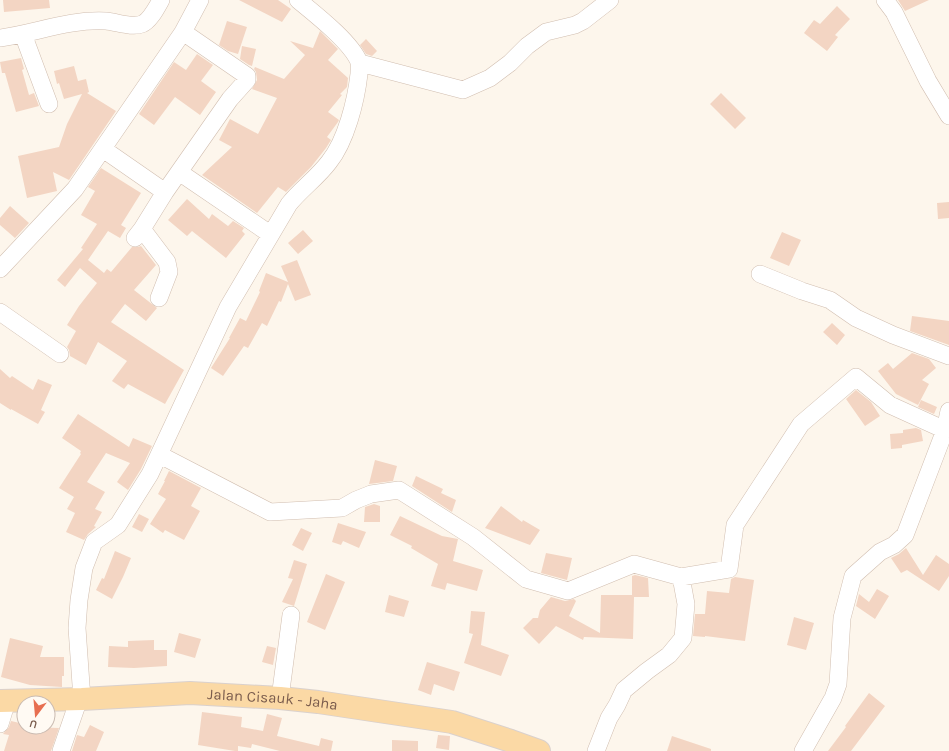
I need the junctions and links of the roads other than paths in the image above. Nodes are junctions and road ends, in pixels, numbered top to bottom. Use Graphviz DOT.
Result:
graph roads {
  1 [pos="161,0"];
  2 [pos="200,0"];
  3 [pos="298,0"];
  4 [pos="610,0"];
  5 [pos="884,0"];
  6 [pos="182,32"];
  7 [pos="23,34"];
  8 [pos="0,38"];
  9 [pos="360,64"];
  10 [pos="49,104"];
  11 [pos="949,116"];
  12 [pos="103,149"];
  13 [pos="179,172"];
  14 [pos="165,192"];
  15 [pos="270,234"];
  16 [pos="0,269"];
  17 [pos="760,274"];
  18 [pos="159,298"];
  19 [pos="0,312"];
  20 [pos="60,354"];
  21 [pos="949,356"];
  22 [pos="949,411"];
  23 [pos="945,430"];
  24 [pos="160,455"];
  25 [pos="681,577"];
  26 [pos="291,615"];
  27 [pos="280,698"];
  28 [pos="80,699"];
  29 [pos="4,701"];
  30 [pos="0,724"];
  31 [pos="61,751"];
  32 [pos="539,751"];
  33 [pos="596,751"];
  34 [pos="803,751"];
  1 -- 7 [label="street"];
  2 -- 6 [label="street"];
  3 -- 9 [label="street"];
  4 -- 9 [label="street"];
  5 -- 11 [label="street"];
  6 -- 12 [label="street"];
  6 -- 13 [label="street"];
  7 -- 8 [label="street"];
  7 -- 10 [label="street"];
  9 -- 15 [label="street"];
  12 -- 14 [label="street"];
  12 -- 16 [label="street"];
  13 -- 14 [label="street"];
  13 -- 15 [label="street"];
  14 -- 18 [label="street"];
  15 -- 24 [label="street"];
  17 -- 21 [label="street"];
  19 -- 20 [label="street"];
  22 -- 23 [label="street"];
  23 -- 25 [label="street"];
  23 -- 34 [label="street"];
  24 -- 25 [label="street"];
  24 -- 28 [label="street"];
  25 -- 33 [label="street"];
  26 -- 27 [label="street"];
  27 -- 28 [label="main road, Jalan Cisauk - Jaha"];
  27 -- 32 [label="main road, Jalan Cisauk - Jaha"];
  28 -- 29 [label="main road, Jalan Cisauk - Jaha"];
  28 -- 31 [label="street"];
  29 -- 30 [label="street"];
}
